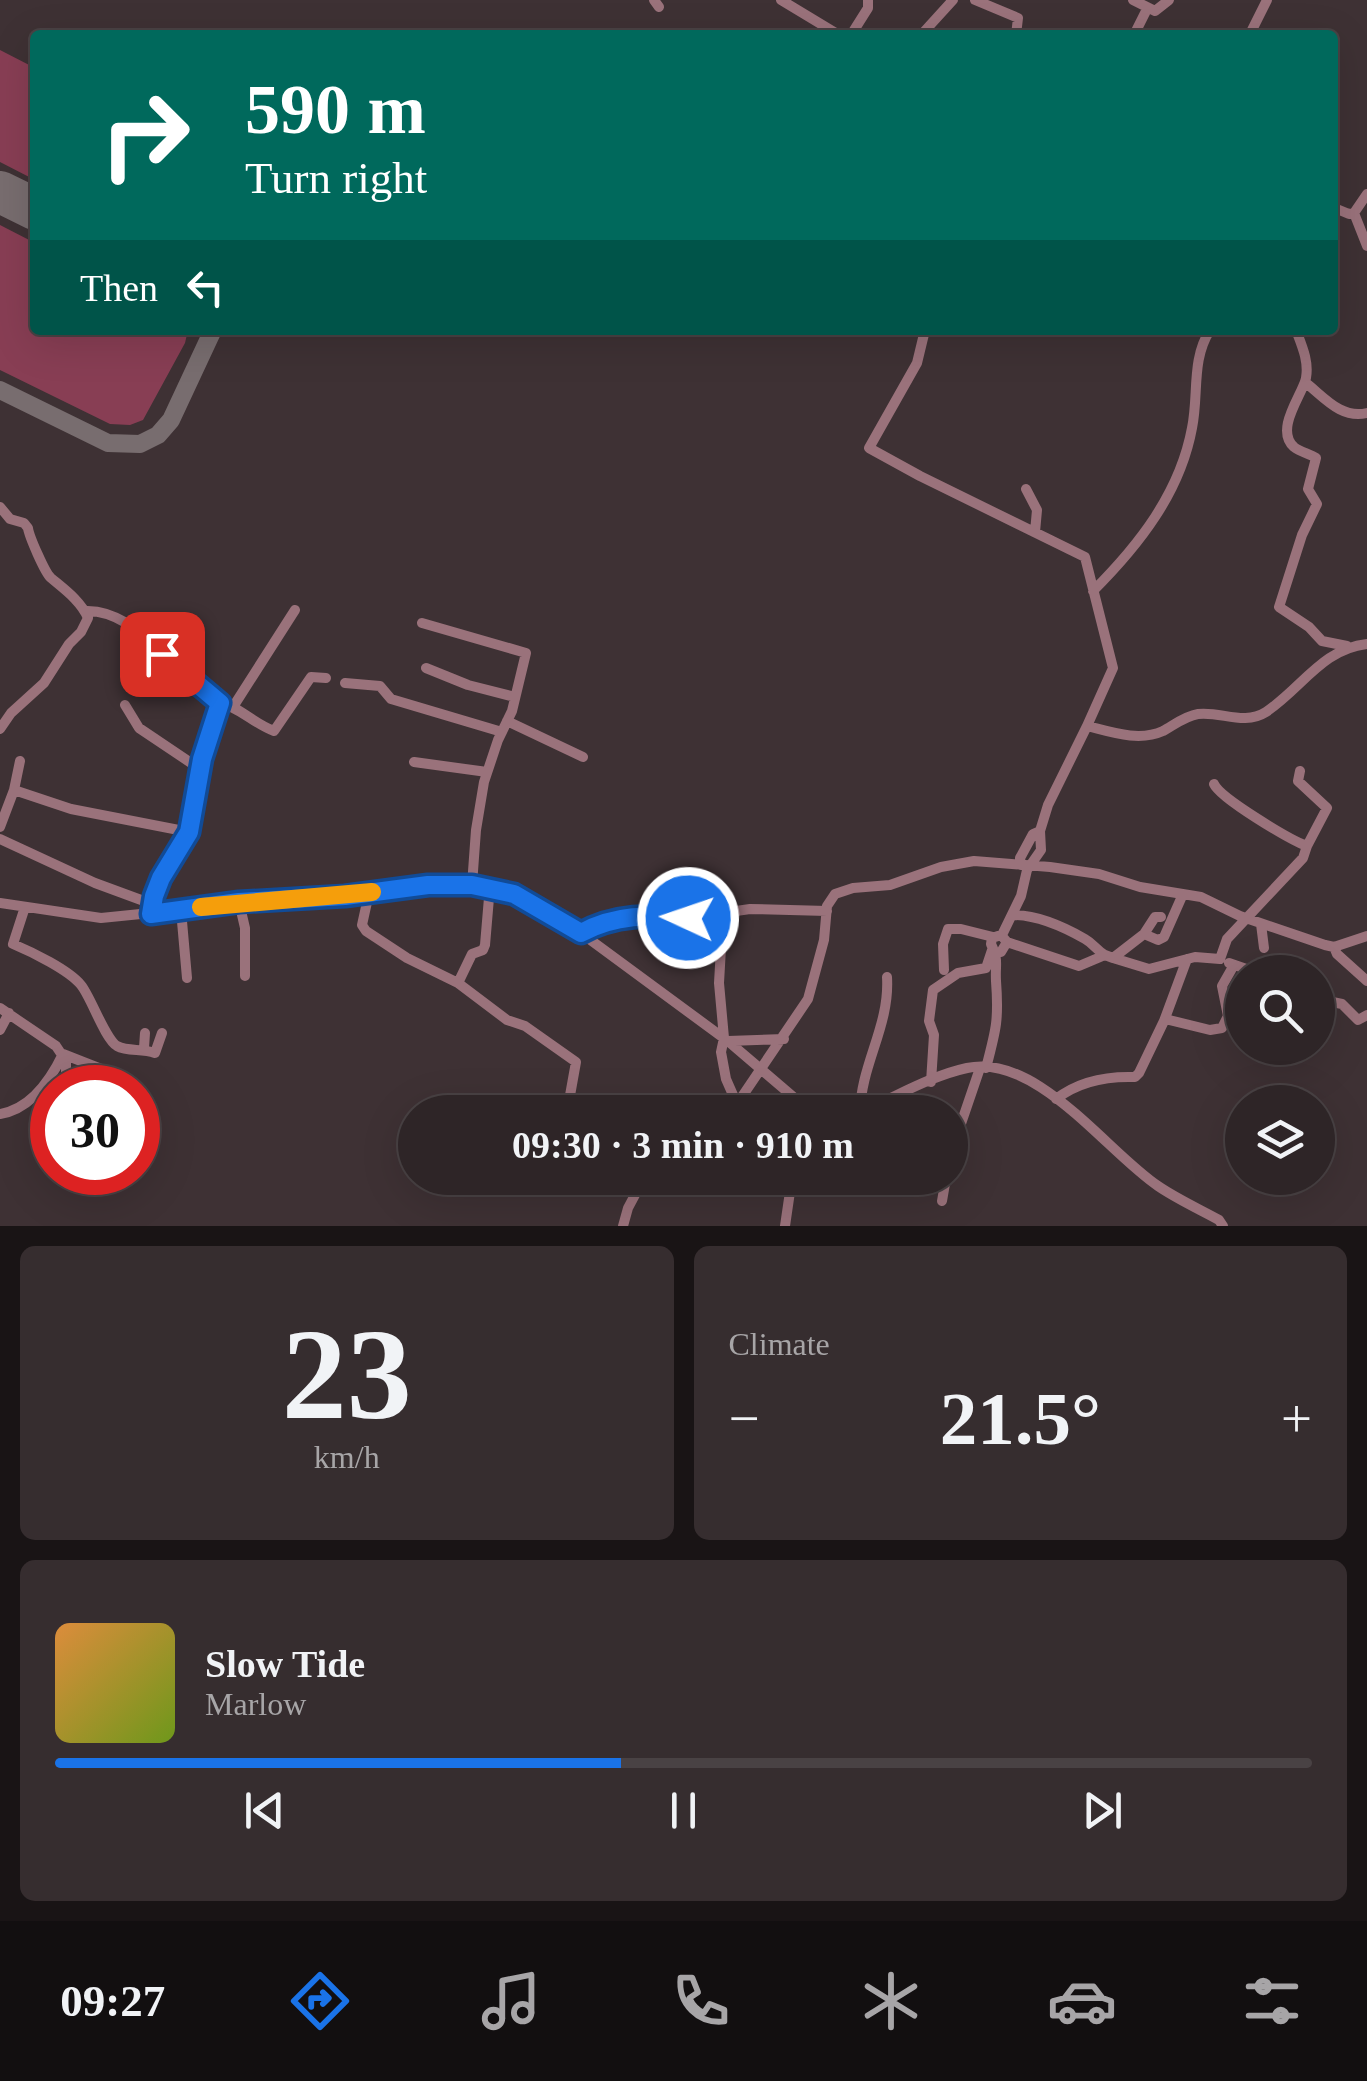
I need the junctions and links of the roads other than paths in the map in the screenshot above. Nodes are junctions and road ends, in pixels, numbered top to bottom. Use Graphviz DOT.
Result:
graph roads {
  1 [pos="781,0"];
  2 [pos="868,0"];
  3 [pos="953,0"];
  4 [pos="976,0"];
  5 [pos="1132,0"];
  6 [pos="1169,0"];
  7 [pos="1266,0"];
  8 [pos="1148,9"];
  9 [pos="831,30"];
  10 [pos="854,30"];
  11 [pos="926,30"];
  12 [pos="1017,30"];
  13 [pos="1137,30"];
  14 [pos="1252,30"];
  15 [pos="1367,194"];
  16 [pos="1338,209"];
  17 [pos="1354,212"];
  18 [pos="1367,246"];
  19 [pos="925,335"];
  20 [pos="1208,335"];
  21 [pos="1298,335"];
  22 [pos="1306,382"];
  23 [pos="1367,413"];
  24 [pos="1026,488"];
  25 [pos="0,508"];
  26 [pos="1036,532"];
  27 [pos="1093,591"];
  28 [pos="295,610"];
  29 [pos="85,611"];
  30 [pos="422,623"];
  31 [pos="1367,644"];
  32 [pos="1348,646"];
  33 [pos="426,668"];
  34 [pos="326,678"];
  35 [pos="345,683"];
  36 [pos="516,698"];
  37 [pos="220,703"];
  38 [pos="125,705"];
  39 [pos="233,706"];
  40 [pos="2,720"];
  41 [pos="1087,726"];
  42 [pos="505,727"];
  43 [pos="583,757"];
  44 [pos="20,761"];
  45 [pos="414,762"];
  46 [pos="200,769"];
  47 [pos="1300,771"];
  48 [pos="487,772"];
  49 [pos="1214,784"];
  50 [pos="14,790"];
  51 [pos="0,827"];
  52 [pos="189,832"];
  53 [pos="0,839"];
  54 [pos="1307,846"];
  55 [pos="1026,866"];
  56 [pos="472,885"];
  57 [pos="490,886"];
  58 [pos="368,892"];
  59 [pos="1183,894"];
  60 [pos="239,902"];
  61 [pos="0,903"];
  62 [pos="25,907"];
  63 [pos="152,909"];
  64 [pos="1228,909"];
  65 [pos="182,910"];
  66 [pos="828,911"];
  67 [pos="722,913"];
  68 [pos="1013,915"];
  69 [pos="1161,917"];
  70 [pos="1248,919"];
  71 [pos="1261,924"];
  72 [pos="581,933"];
  73 [pos="1144,934"];
  74 [pos="1367,936"];
  75 [pos="1001,938"];
  76 [pos="1224,946"];
  77 [pos="1334,946"];
  78 [pos="1264,948"];
  79 [pos="994,951"];
  80 [pos="1109,956"];
  81 [pos="1187,959"];
  82 [pos="1219,960"];
  83 [pos="1225,962"];
  84 [pos="947,975"];
  85 [pos="245,976"];
  86 [pos="887,977"];
  87 [pos="187,978"];
  88 [pos="1367,981"];
  89 [pos="458,983"];
  90 [pos="1335,1003"];
  91 [pos="5,1010"];
  92 [pos="1367,1014"];
  93 [pos="1165,1018"];
  94 [pos="1225,1022"];
  95 [pos="0,1030"];
  96 [pos="162,1033"];
  97 [pos="145,1034"];
  98 [pos="726,1039"];
  99 [pos="784,1039"];
  100 [pos="144,1048"];
  101 [pos="63,1054"];
  102 [pos="64,1065"];
  103 [pos="91,1065"];
  104 [pos="983,1068"];
  105 [pos="760,1070"];
  106 [pos="931,1082"];
  107 [pos="569,1095"];
  108 [pos="733,1095"];
  109 [pos="746,1095"];
  110 [pos="790,1095"];
  111 [pos="862,1095"];
  112 [pos="900,1095"];
  113 [pos="1056,1099"];
  114 [pos="968,1108"];
  115 [pos="0,1114"];
  116 [pos="635,1195"];
  117 [pos="790,1195"];
  118 [pos="943,1195"];
  119 [pos="942,1201"];
  120 [pos="624,1226"];
  121 [pos="786,1226"];
  122 [pos="1224,1226"];
  1 -- 9 [label="street"];
  2 -- 10 [label="street"];
  3 -- 11 [label="street"];
  4 -- 12 [label="street"];
  5 -- 8 [label="street"];
  6 -- 8 [label="street"];
  7 -- 14 [label="street"];
  8 -- 13 [label="street"];
  15 -- 17 [label="street"];
  16 -- 17 [label="street"];
  17 -- 18 [label="street"];
  19 -- 26 [label="street"];
  20 -- 27 [label="street"];
  21 -- 22 [label="street"];
  22 -- 23 [label="street"];
  22 -- 32 [label="street"];
  24 -- 26 [label="street"];
  25 -- 29 [label="street"];
  26 -- 27 [label="street"];
  27 -- 41 [label="street"];
  28 -- 39 [label="street"];
  29 -- 37 [label="street"];
  29 -- 40 [label="street"];
  30 -- 36 [label="street"];
  31 -- 32 [label="street"];
  32 -- 41 [label="street"];
  33 -- 36 [label="street"];
  34 -- 39 [label="street"];
  35 -- 42 [label="street"];
  36 -- 42 [label="street"];
  37 -- 39 [label="street"];
  37 -- 46 [label="street"];
  38 -- 46 [label="street"];
  41 -- 55 [label="street"];
  42 -- 43 [label="street"];
  42 -- 48 [label="street"];
  44 -- 50 [label="street"];
  45 -- 48 [label="street"];
  46 -- 52 [label="street"];
  47 -- 54 [label="street"];
  48 -- 56 [label="street"];
  49 -- 54 [label="street"];
  50 -- 51 [label="street"];
  50 -- 52 [label="street"];
  52 -- 63 [label="street"];
  53 -- 63 [label="street"];
  54 -- 70 [label="street"];
  55 -- 59 [label="street"];
  55 -- 66 [label="street"];
  55 -- 68 [label="street"];
  56 -- 57 [label="street"];
  56 -- 58 [label="street"];
  57 -- 72 [label="street"];
  57 -- 89 [label="street"];
  58 -- 60 [label="street"];
  58 -- 89 [label="street"];
  59 -- 64 [label="street"];
  59 -- 73 [label="street"];
  60 -- 65 [label="street"];
  60 -- 85 [label="street"];
  61 -- 62 [label="street"];
  62 -- 63 [label="street"];
  62 -- 100 [label="street"];
  63 -- 65 [label="street"];
  64 -- 70 [label="street"];
  64 -- 76 [label="street"];
  65 -- 87 [label="street"];
  66 -- 67 [label="street"];
  66 -- 99 [label="street"];
  67 -- 72 [label="street"];
  67 -- 98 [label="street"];
  68 -- 75 [label="street"];
  68 -- 80 [label="street"];
  69 -- 73 [label="street"];
  70 -- 71 [label="street"];
  70 -- 76 [label="street"];
  71 -- 77 [label="street"];
  71 -- 78 [label="street"];
  72 -- 98 [label="street"];
  73 -- 80 [label="street"];
  74 -- 77 [label="street"];
  75 -- 79 [label="street"];
  75 -- 80 [label="street"];
  75 -- 84 [label="street"];
  76 -- 82 [label="street"];
  77 -- 88 [label="street"];
  79 -- 84 [label="street"];
  79 -- 104 [label="street"];
  80 -- 81 [label="street"];
  81 -- 82 [label="street"];
  81 -- 93 [label="street"];
  82 -- 83 [label="street"];
  84 -- 106 [label="street"];
  86 -- 111 [label="street"];
  89 -- 107 [label="street"];
  90 -- 92 [label="street"];
  91 -- 95 [label="street"];
  91 -- 101 [label="street"];
  93 -- 94 [label="street"];
  93 -- 113 [label="street"];
  96 -- 100 [label="street"];
  97 -- 100 [label="street"];
  98 -- 99 [label="street"];
  98 -- 105 [label="street"];
  98 -- 108 [label="street"];
  99 -- 105 [label="street"];
  101 -- 102 [label="street"];
  101 -- 103 [label="street"];
  101 -- 115 [label="street"];
  104 -- 106 [label="street"];
  104 -- 113 [label="street"];
  104 -- 114 [label="street"];
  105 -- 109 [label="street"];
  105 -- 110 [label="street"];
  106 -- 112 [label="street"];
  113 -- 122 [label="street"];
  116 -- 120 [label="street"];
  117 -- 121 [label="street"];
  118 -- 119 [label="street"];
}
